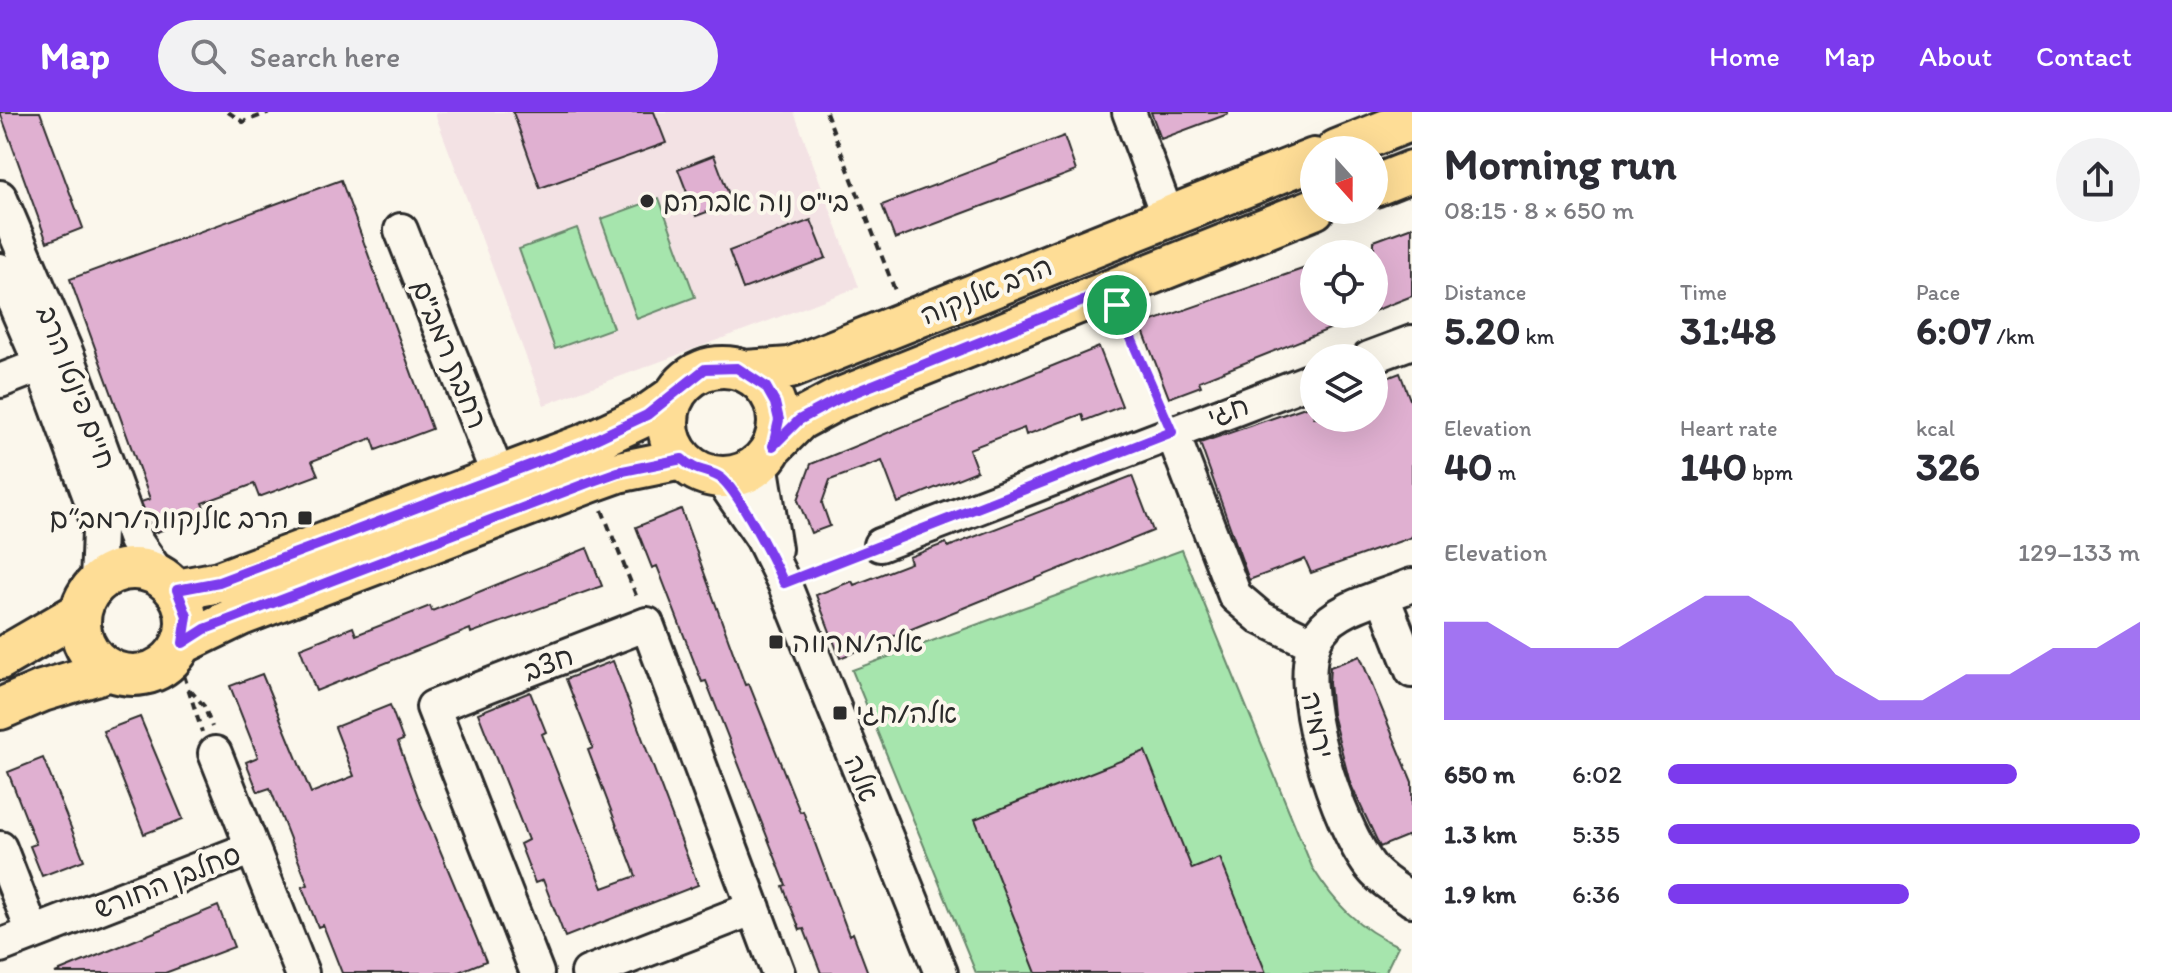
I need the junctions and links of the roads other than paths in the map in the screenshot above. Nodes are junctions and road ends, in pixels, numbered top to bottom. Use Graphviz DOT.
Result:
graph roads {
  1 [pos="1129,112"];
  2 [pos="1412,120"];
  3 [pos="1372,136"];
  4 [pos="1300,165"];
  5 [pos="1412,171"];
  6 [pos="1388,180"];
  7 [pos="0,197"];
  8 [pos="1300,215"];
  9 [pos="1168,217"];
  10 [pos="401,230"];
  11 [pos="0,270"];
  12 [pos="1412,342"];
  13 [pos="1388,351"];
  14 [pos="41,365"];
  15 [pos="745,371"];
  16 [pos="0,381"];
  17 [pos="1300,384"];
  18 [pos="674,396"];
  19 [pos="1172,432"];
  20 [pos="767,454"];
  21 [pos="682,459"];
  22 [pos="720,477"];
  23 [pos="499,478"];
  24 [pos="880,545"];
  25 [pos="168,582"];
  26 [pos="784,583"];
  27 [pos="1398,591"];
  28 [pos="89,597"];
  29 [pos="1314,644"];
  30 [pos="0,659"];
  31 [pos="183,663"];
  32 [pos="111,670"];
  33 [pos="1412,671"];
  34 [pos="0,709"];
  35 [pos="215,753"];
  36 [pos="0,848"];
  37 [pos="252,848"];
  38 [pos="1412,900"];
  39 [pos="754,908"];
  40 [pos="33,933"];
  41 [pos="0,946"];
  42 [pos="302,973"];
  43 [pos="537,973"];
  44 [pos="588,973"];
  45 [pos="778,973"];
  46 [pos="941,973"];
  1 -- 9 [label="street"];
  2 -- 3 [label="main road"];
  4 -- 9 [label="main road, הרב אלנקוה"];
  5 -- 6 [label="main road"];
  7 -- 25 [label="street, חיים פינטו הרב"];
  8 -- 20 [label="main road, הרב אלנקוה"];
  9 -- 15 [label="main road, הרב אלנקוה"];
  10 -- 23 [label="street, רחבת רמב\"ם"];
  11 -- 14 [label="street, חיים פינטו הרב"];
  12 -- 13 [label="street"];
  14 -- 16 [label="street"];
  14 -- 28 [label="street, חיים פינטו הרב"];
  15 -- 18 [label="main road"];
  15 -- 20 [label="main road"];
  17 -- 19 [label="street, חגי"];
  18 -- 21 [label="main road"];
  18 -- 23 [label="main road"];
  19 -- 24 [label="street, חגי"];
  19 -- 29 [label="street"];
  20 -- 22 [label="main road"];
  20 -- 26 [label="street, אלה"];
  21 -- 22 [label="main road"];
  21 -- 31 [label="main road"];
  22 -- 26 [label="street, אלה"];
  23 -- 25 [label="main road"];
  25 -- 28 [label="main road"];
  25 -- 31 [label="main road"];
  26 -- 46 [label="street, אלה"];
  27 -- 29 [label="street"];
  27 -- 33 [label="street"];
  28 -- 30 [label="main road"];
  28 -- 32 [label="main road"];
  29 -- 38 [label="street, ירמיה"];
  31 -- 32 [label="main road"];
  32 -- 34 [label="main road"];
  35 -- 37 [label="street, סחלבן החורש"];
  36 -- 40 [label="street"];
  37 -- 40 [label="street, סחלבן החורש"];
  37 -- 42 [label="street"];
  39 -- 43 [label="street, חצב"];
  39 -- 44 [label="street"];
  39 -- 45 [label="street, חצב"];
  40 -- 41 [label="street, סחלבן החורש"];
}
